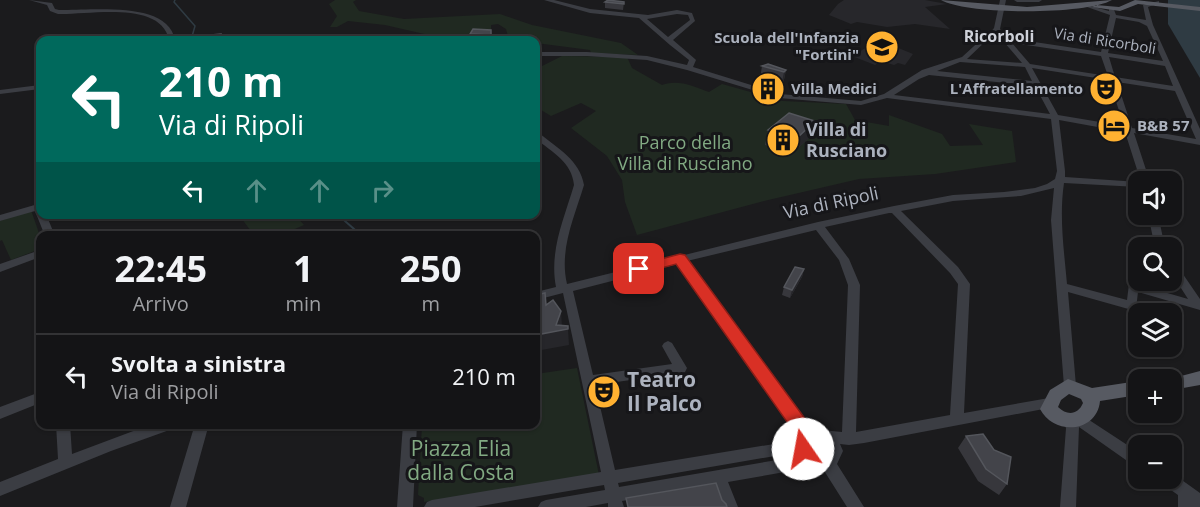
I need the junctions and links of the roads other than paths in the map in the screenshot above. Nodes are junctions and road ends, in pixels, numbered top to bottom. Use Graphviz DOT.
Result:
graph roads {
  1 [pos="32,0"];
  2 [pos="547,0"];
  3 [pos="592,0"];
  4 [pos="945,0"];
  5 [pos="1011,0"];
  6 [pos="1017,0"];
  7 [pos="1030,0"];
  8 [pos="1039,0"];
  9 [pos="1140,1"];
  10 [pos="1158,1"];
  11 [pos="1002,5"];
  12 [pos="584,7"];
  13 [pos="1076,7"];
  14 [pos="1111,8"];
  15 [pos="1200,9"];
  16 [pos="639,15"];
  17 [pos="1150,25"];
  18 [pos="171,36"];
  19 [pos="1002,39"];
  20 [pos="672,44"];
  21 [pos="540,54"];
  22 [pos="1104,54"];
  23 [pos="958,60"];
  24 [pos="1166,64"];
  25 [pos="1028,65"];
  26 [pos="688,68"];
  27 [pos="925,72"];
  28 [pos="1112,78"];
  29 [pos="1038,84"];
  30 [pos="36,88"];
  31 [pos="1177,88"];
  32 [pos="0,92"];
  33 [pos="887,96"];
  34 [pos="1055,117"];
  35 [pos="1129,129"];
  36 [pos="540,138"];
  37 [pos="1200,140"];
  38 [pos="1142,171"];
  39 [pos="1060,180"];
  40 [pos="1128,183"];
  41 [pos="894,209"];
  42 [pos="36,212"];
  43 [pos="0,219"];
  44 [pos="818,225"];
  45 [pos="36,254"];
  46 [pos="680,258"];
  47 [pos="0,268"];
  48 [pos="1182,282"];
  49 [pos="1062,287"];
  50 [pos="565,289"];
  51 [pos="540,295"];
  52 [pos="1199,307"];
  53 [pos="668,346"];
  54 [pos="1200,378"];
  55 [pos="588,381"];
  56 [pos="1182,381"];
  57 [pos="1070,386"];
  58 [pos="1128,390"];
  59 [pos="1087,393"];
  60 [pos="36,399"];
  61 [pos="1049,403"];
  62 [pos="0,413"];
  63 [pos="957,420"];
  64 [pos="1075,421"];
  65 [pos="63,429"];
  66 [pos="156,429"];
  67 [pos="201,429"];
  68 [pos="410,429"];
  69 [pos="811,438"];
  70 [pos="849,439"];
  71 [pos="1128,454"];
  72 [pos="820,461"];
  73 [pos="65,462"];
  74 [pos="719,477"];
  75 [pos="610,479"];
  76 [pos="0,489"];
  77 [pos="1185,499"];
  78 [pos="615,502"];
  79 [pos="1200,502"];
  80 [pos="178,507"];
  81 [pos="405,507"];
  82 [pos="432,507"];
  83 [pos="546,507"];
  84 [pos="730,507"];
  85 [pos="856,507"];
  86 [pos="1068,507"];
  1 -- 18 [label="street"];
  2 -- 16 [label="street"];
  3 -- 12 [label="street"];
  4 -- 11 [label="main road"];
  5 -- 11 [label="street"];
  6 -- 7 [label="street"];
  7 -- 8 [label="street"];
  9 -- 10 [label="main road"];
  9 -- 14 [label="main road"];
  10 -- 15 [label="main road"];
  10 -- 17 [label="street"];
  11 -- 13 [label="main road"];
  11 -- 19 [label="street"];
  13 -- 14 [label="main road"];
  13 -- 14 [label="main road"];
  14 -- 17 [label="street"];
  14 -- 22 [label="street"];
  16 -- 20 [label="street"];
  16 -- 20 [label="street"];
  17 -- 24 [label="street"];
  19 -- 22 [label="street, Via di Ricorboli"];
  19 -- 23 [label="street"];
  19 -- 25 [label="street"];
  20 -- 26 [label="street"];
  21 -- 26 [label="street"];
  22 -- 24 [label="street, Via di Ricorboli"];
  22 -- 28 [label="street"];
  23 -- 25 [label="street"];
  23 -- 27 [label="street"];
  24 -- 31 [label="street"];
  25 -- 28 [label="street"];
  25 -- 29 [label="street"];
  26 -- 33 [label="street"];
  27 -- 29 [label="street"];
  27 -- 33 [label="street"];
  28 -- 31 [label="street"];
  28 -- 35 [label="street"];
  29 -- 34 [label="street"];
  30 -- 32 [label="street"];
  31 -- 37 [label="street"];
  33 -- 34 [label="street"];
  34 -- 35 [label="street"];
  34 -- 39 [label="street"];
  35 -- 37 [label="street"];
  35 -- 38 [label="street"];
  36 -- 50 [label="street"];
  39 -- 40 [label="street, Via di Ripoli"];
  39 -- 41 [label="street, Via di Ripoli"];
  39 -- 49 [label="street"];
  41 -- 44 [label="street, Via di Ripoli"];
  41 -- 63 [label="street"];
  42 -- 43 [label="street"];
  44 -- 46 [label="street, Via di Ripoli"];
  44 -- 70 [label="street"];
  45 -- 47 [label="street"];
  46 -- 50 [label="street, Via di Ripoli"];
  46 -- 69 [label="street"];
  48 -- 52 [label="street"];
  49 -- 52 [label="street"];
  49 -- 57 [label="street"];
  50 -- 51 [label="street, Via di Ripoli"];
  50 -- 55 [label="street"];
  53 -- 55 [label="street"];
  54 -- 56 [label="main road"];
  55 -- 75 [label="street"];
  57 -- 59 [label="main road"];
  57 -- 61 [label="main road"];
  58 -- 59 [label="main road"];
  59 -- 64 [label="main road"];
  60 -- 62 [label="street"];
  61 -- 63 [label="street"];
  61 -- 64 [label="main road"];
  63 -- 70 [label="street"];
  64 -- 71 [label="street"];
  64 -- 86 [label="street"];
  65 -- 73 [label="street"];
  66 -- 73 [label="street"];
  67 -- 80 [label="street"];
  68 -- 81 [label="street"];
  69 -- 70 [label="street"];
  69 -- 72 [label="street"];
  69 -- 72 [label="street"];
  69 -- 75 [label="street"];
  72 -- 74 [label="street"];
  72 -- 85 [label="street"];
  73 -- 76 [label="street"];
  74 -- 78 [label="street"];
  74 -- 84 [label="street"];
  75 -- 78 [label="street"];
  75 -- 82 [label="street"];
  77 -- 79 [label="street"];
  78 -- 83 [label="street"];
}
